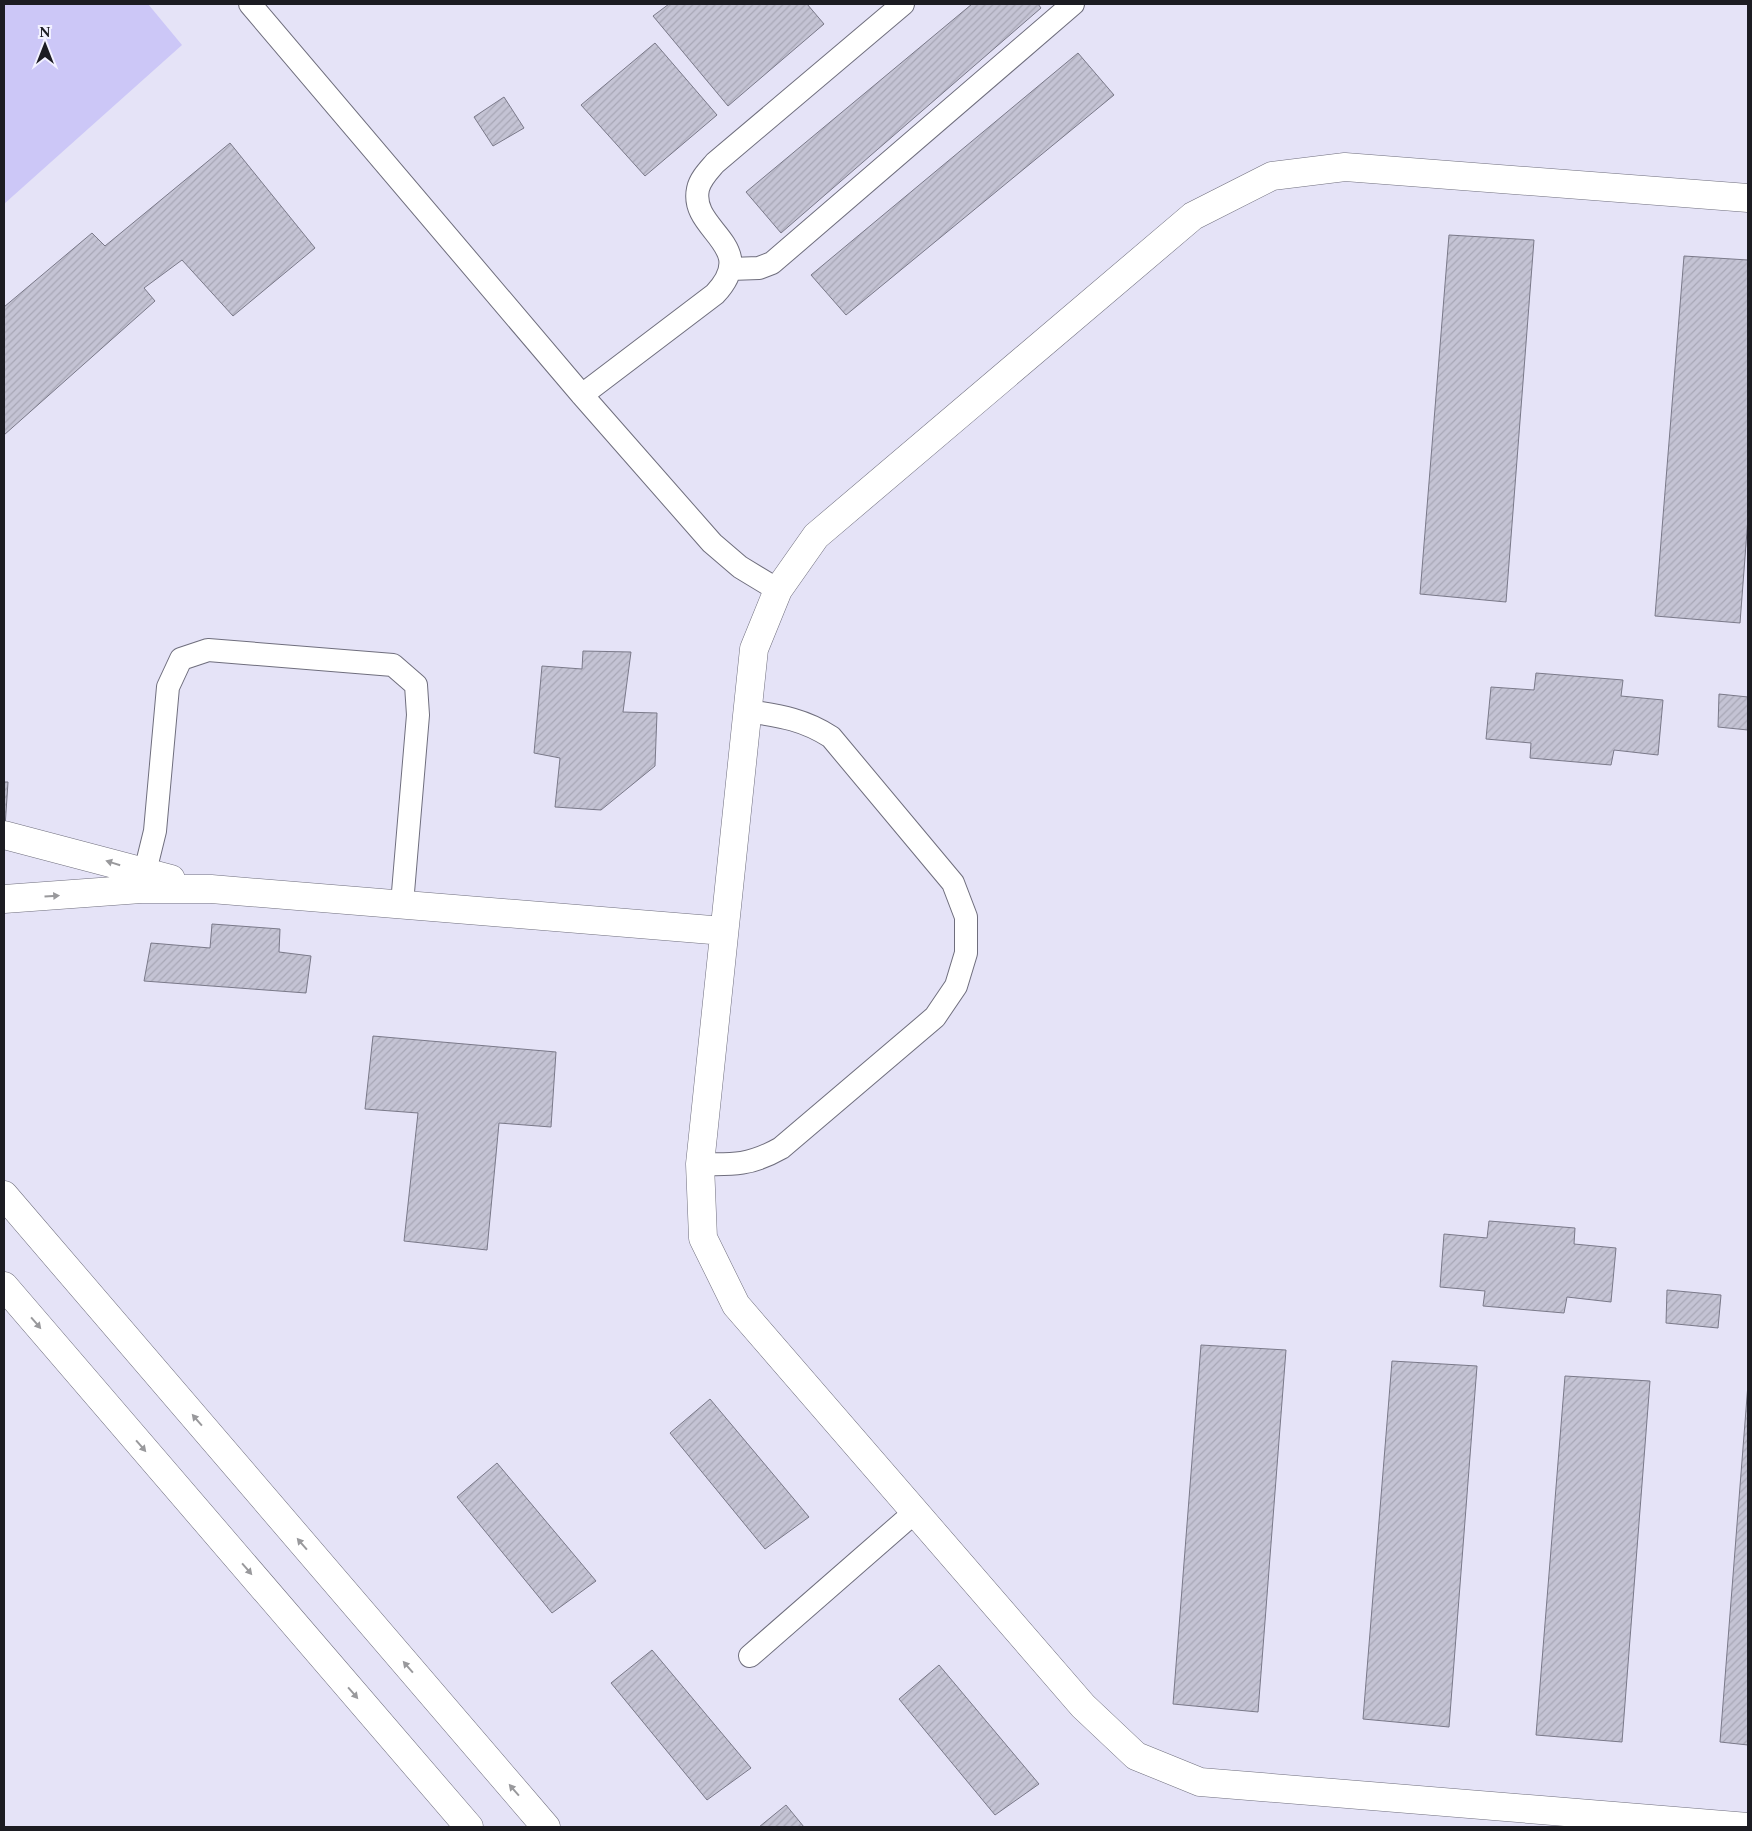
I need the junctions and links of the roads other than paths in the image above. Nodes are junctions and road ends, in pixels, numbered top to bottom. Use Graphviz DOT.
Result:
graph roads {
  1 [pos="250,4"];
  2 [pos="903,4"];
  3 [pos="1073,4"];
  4 [pos="1748,198"];
  5 [pos="730,269"];
  6 [pos="582,395"];
  7 [pos="778,590"];
  8 [pos="748,712"];
  9 [pos="4,835"];
  10 [pos="143,881"];
  11 [pos="4,898"];
  12 [pos="402,904"];
  13 [pos="724,931"];
  14 [pos="700,1164"];
  15 [pos="4,1195"];
  16 [pos="4,1286"];
  17 [pos="915,1512"];
  18 [pos="750,1656"];
  19 [pos="1600,1821"];
  20 [pos="469,1827"];
  21 [pos="546,1827"];
  22 [pos="1748,1827"];
  1 -- 6 [label="lane"];
  2 -- 5 [label="lane"];
  3 -- 5 [label="lane"];
  4 -- 7 [label="street"];
  5 -- 6 [label="lane"];
  6 -- 7 [label="lane"];
  7 -- 8 [label="street"];
  8 -- 13 [label="street"];
  8 -- 14 [label="lane"];
  10 -- 9 [label="street, one-way"];
  11 -- 10 [label="street, one-way"];
  10 -- 12 [label="street"];
  10 -- 12 [label="lane"];
  12 -- 13 [label="street"];
  13 -- 14 [label="street"];
  14 -- 17 [label="street"];
  21 -- 15 [label="street, one-way"];
  16 -- 20 [label="street, one-way"];
  17 -- 18 [label="lane"];
  17 -- 19 [label="street"];
  19 -- 22 [label="street"];
}
